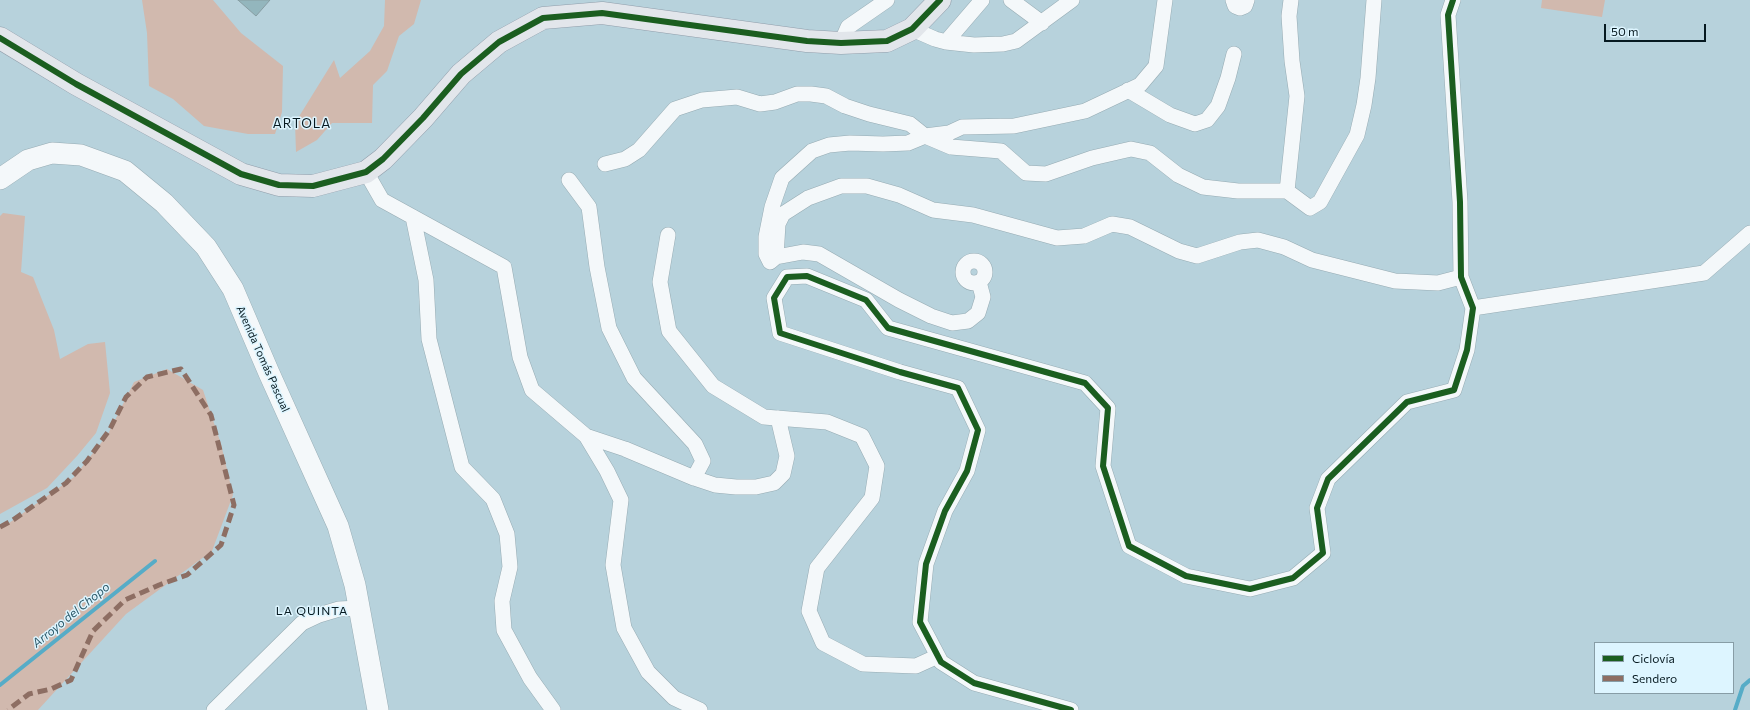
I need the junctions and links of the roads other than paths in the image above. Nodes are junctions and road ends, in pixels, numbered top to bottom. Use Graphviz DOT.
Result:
graph roads {
  1 [pos="887,0"];
  2 [pos="940,0"];
  3 [pos="982,0"];
  4 [pos="1011,0"];
  5 [pos="1072,0"];
  6 [pos="1165,0"];
  7 [pos="1232,0"];
  8 [pos="1247,0"];
  9 [pos="1291,0"];
  10 [pos="1374,0"];
  11 [pos="1453,0"];
  12 [pos="1042,23"];
  13 [pos="912,28"];
  14 [pos="0,38"];
  15 [pos="946,42"];
  16 [pos="841,43"];
  17 [pos="1234,54"];
  18 [pos="1128,90"];
  19 [pos="925,136"];
  20 [pos="606,164"];
  21 [pos="366,172"];
  22 [pos="0,179"];
  23 [pos="568,180"];
  24 [pos="1287,191"];
  25 [pos="413,217"];
  26 [pos="1750,233"];
  27 [pos="668,235"];
  28 [pos="776,257"];
  29 [pos="1461,277"];
  30 [pos="979,282"];
  31 [pos="1473,308"];
  32 [pos="778,418"];
  33 [pos="586,436"];
  34 [pos="694,478"];
  35 [pos="359,608"];
  36 [pos="938,656"];
  37 [pos="214,710"];
  38 [pos="378,710"];
  39 [pos="553,710"];
  40 [pos="700,710"];
  41 [pos="1071,710"];
  1 -- 16 [label="street"];
  2 -- 13 [label="main road"];
  3 -- 15 [label="street"];
  4 -- 12 [label="street"];
  5 -- 12 [label="street"];
  6 -- 18 [label="street"];
  7 -- 8 [label="street"];
  9 -- 24 [label="street"];
  10 -- 24 [label="street"];
  11 -- 29 [label="street"];
  12 -- 15 [label="street"];
  13 -- 15 [label="street"];
  13 -- 16 [label="main road"];
  14 -- 21 [label="main road"];
  16 -- 21 [label="main road"];
  17 -- 18 [label="street"];
  18 -- 19 [label="street"];
  19 -- 20 [label="street"];
  19 -- 24 [label="street"];
  19 -- 28 [label="street"];
  21 -- 25 [label="street"];
  22 -- 35 [label="street, Avenida Tomás Pascual"];
  23 -- 34 [label="street"];
  25 -- 33 [label="street"];
  25 -- 39 [label="street"];
  26 -- 31 [label="street"];
  27 -- 32 [label="street"];
  28 -- 29 [label="street"];
  28 -- 30 [label="street"];
  29 -- 31 [label="street"];
  31 -- 36 [label="street"];
  32 -- 34 [label="street"];
  32 -- 36 [label="street"];
  33 -- 34 [label="street"];
  33 -- 40 [label="street"];
  35 -- 37 [label="street"];
  35 -- 38 [label="street, Avenida Tomás Pascual"];
  36 -- 41 [label="street"];
}
